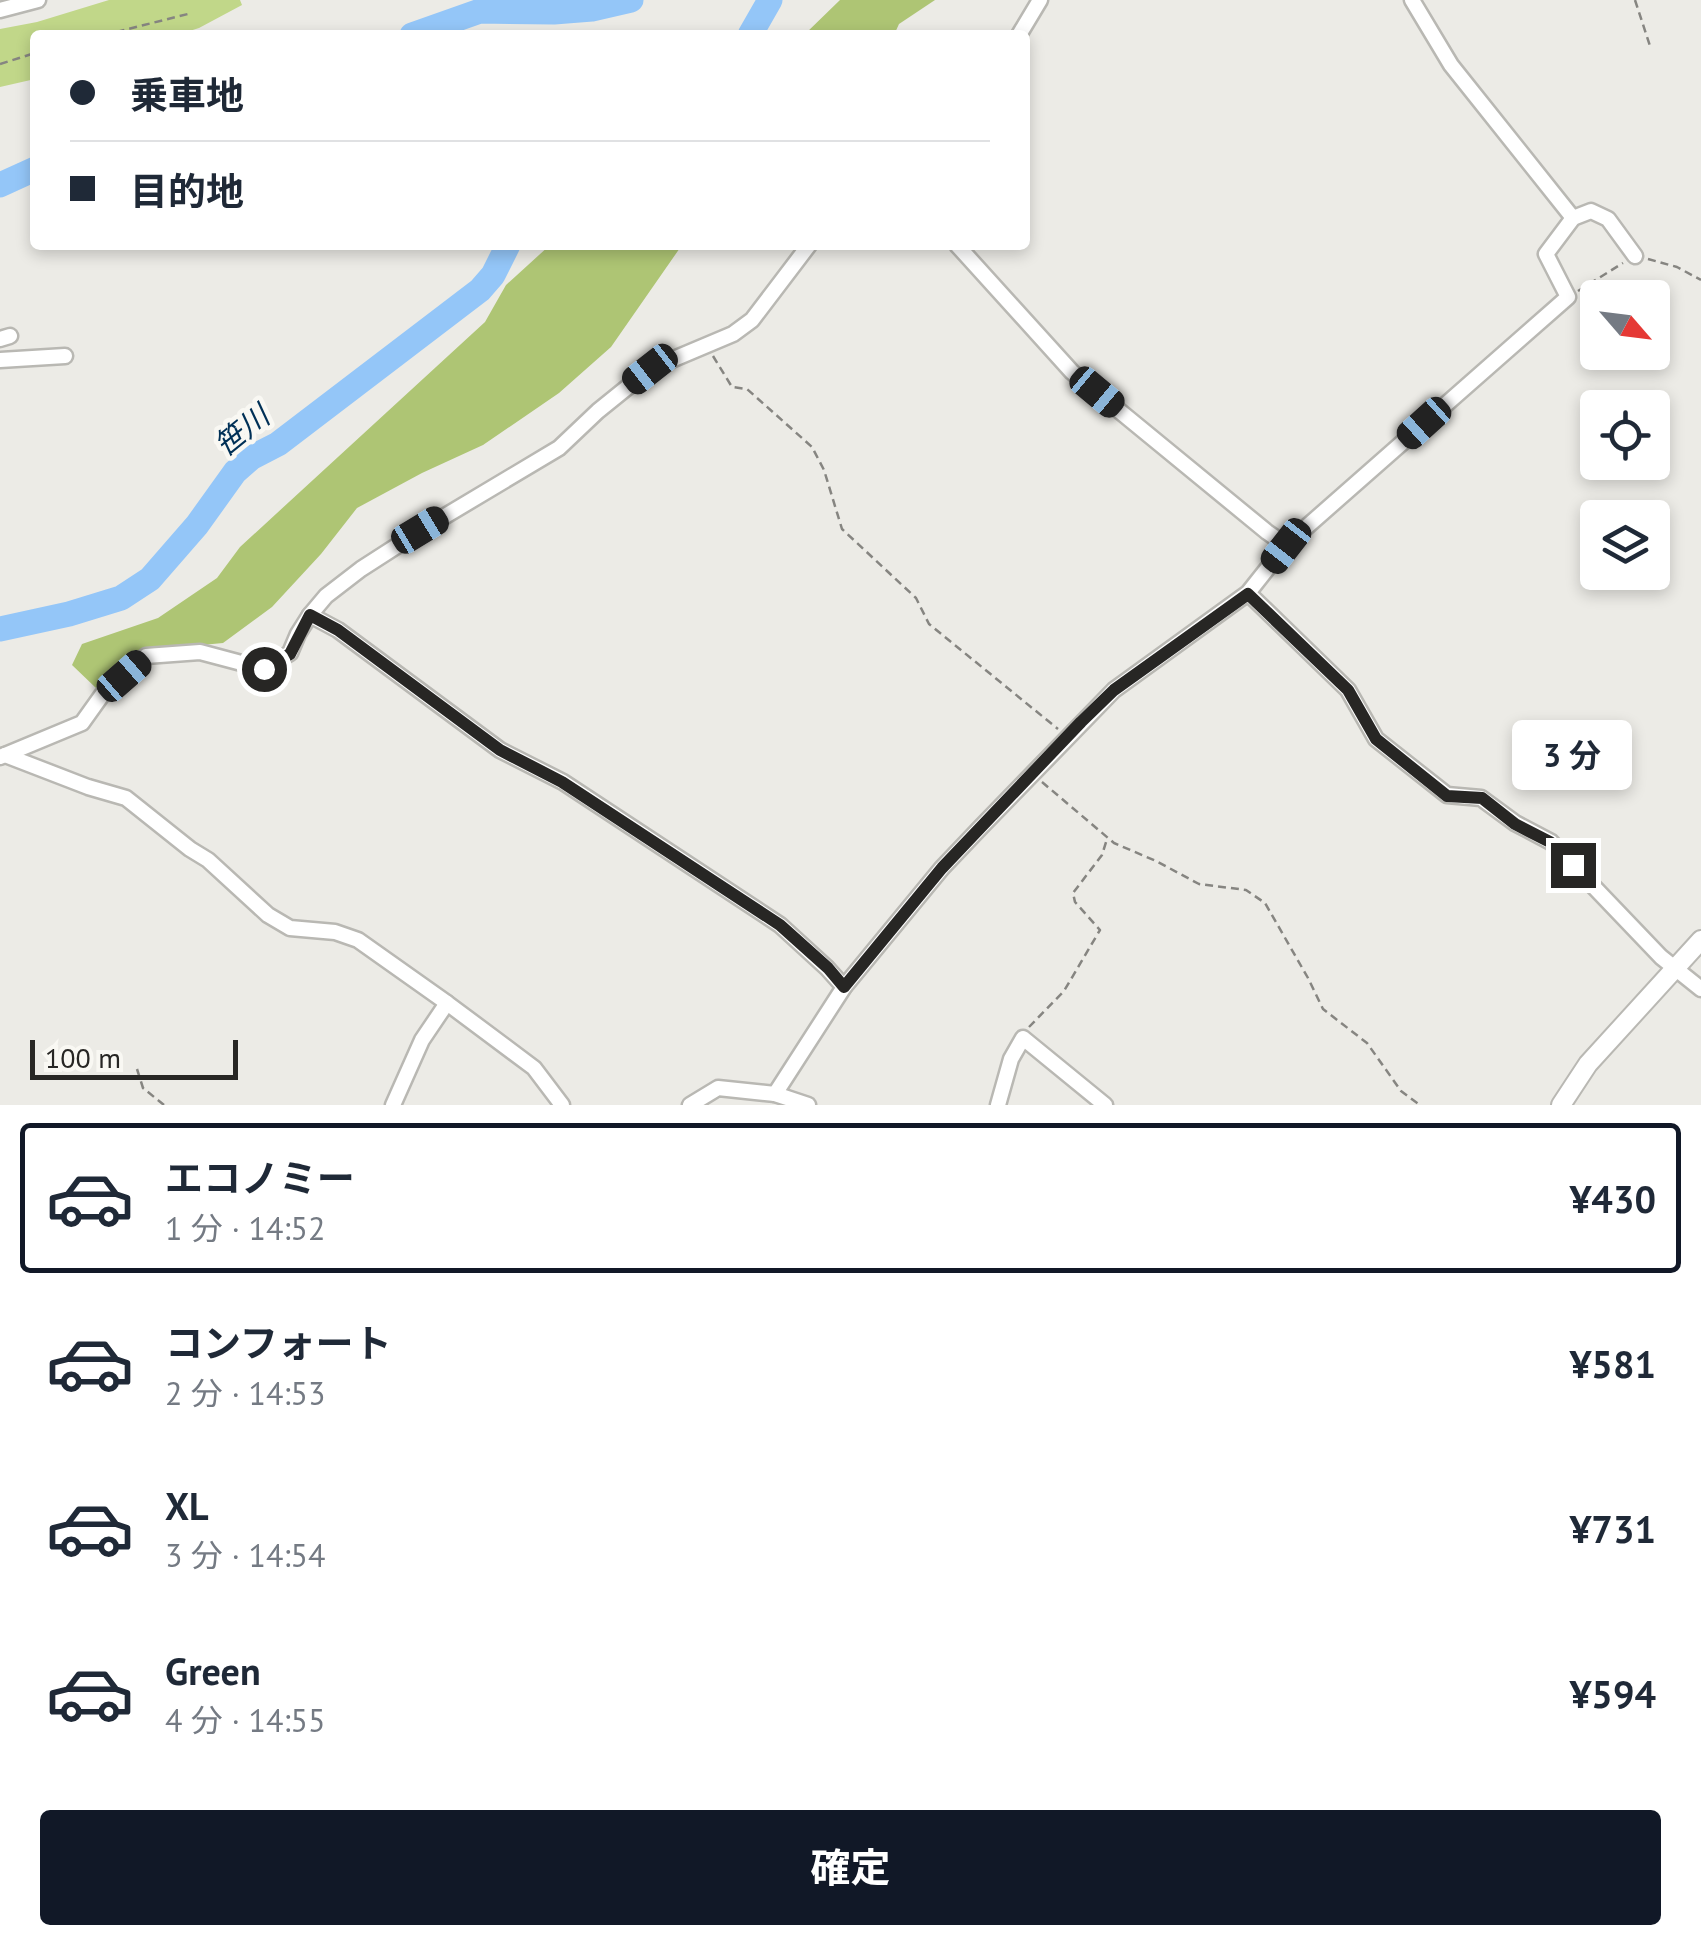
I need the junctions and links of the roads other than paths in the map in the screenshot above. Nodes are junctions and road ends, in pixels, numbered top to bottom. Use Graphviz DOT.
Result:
graph roads {
  1 [pos="38,0"];
  2 [pos="1040,0"];
  3 [pos="1412,0"];
  4 [pos="0,10"];
  5 [pos="1022,30"];
  6 [pos="1572,218"];
  7 [pos="804,250"];
  8 [pos="962,250"];
  9 [pos="1635,256"];
  10 [pos="66,356"];
  11 [pos="0,360"];
  12 [pos="1286,546"];
  13 [pos="1248,594"];
  14 [pos="310,615"];
  15 [pos="3,756"];
  16 [pos="1701,940"];
  17 [pos="1674,968"];
  18 [pos="844,987"];
  19 [pos="1701,989"];
  20 [pos="447,1003"];
  21 [pos="775,1094"];
  22 [pos="393,1105"];
  23 [pos="562,1105"];
  24 [pos="690,1105"];
  25 [pos="808,1105"];
  26 [pos="998,1105"];
  27 [pos="1106,1105"];
  28 [pos="1561,1105"];
  1 -- 4 [label="street"];
  2 -- 5 [label="street"];
  3 -- 6 [label="street"];
  6 -- 9 [label="street"];
  6 -- 12 [label="street"];
  7 -- 14 [label="street"];
  8 -- 12 [label="street"];
  10 -- 11 [label="street"];
  12 -- 13 [label="street"];
  13 -- 17 [label="street"];
  13 -- 18 [label="street"];
  14 -- 15 [label="street"];
  14 -- 18 [label="street"];
  15 -- 20 [label="street"];
  16 -- 17 [label="main road"];
  17 -- 19 [label="street"];
  17 -- 28 [label="main road"];
  18 -- 21 [label="street"];
  20 -- 22 [label="street"];
  20 -- 23 [label="street"];
  21 -- 24 [label="street"];
  21 -- 25 [label="street"];
  26 -- 27 [label="street"];
}
